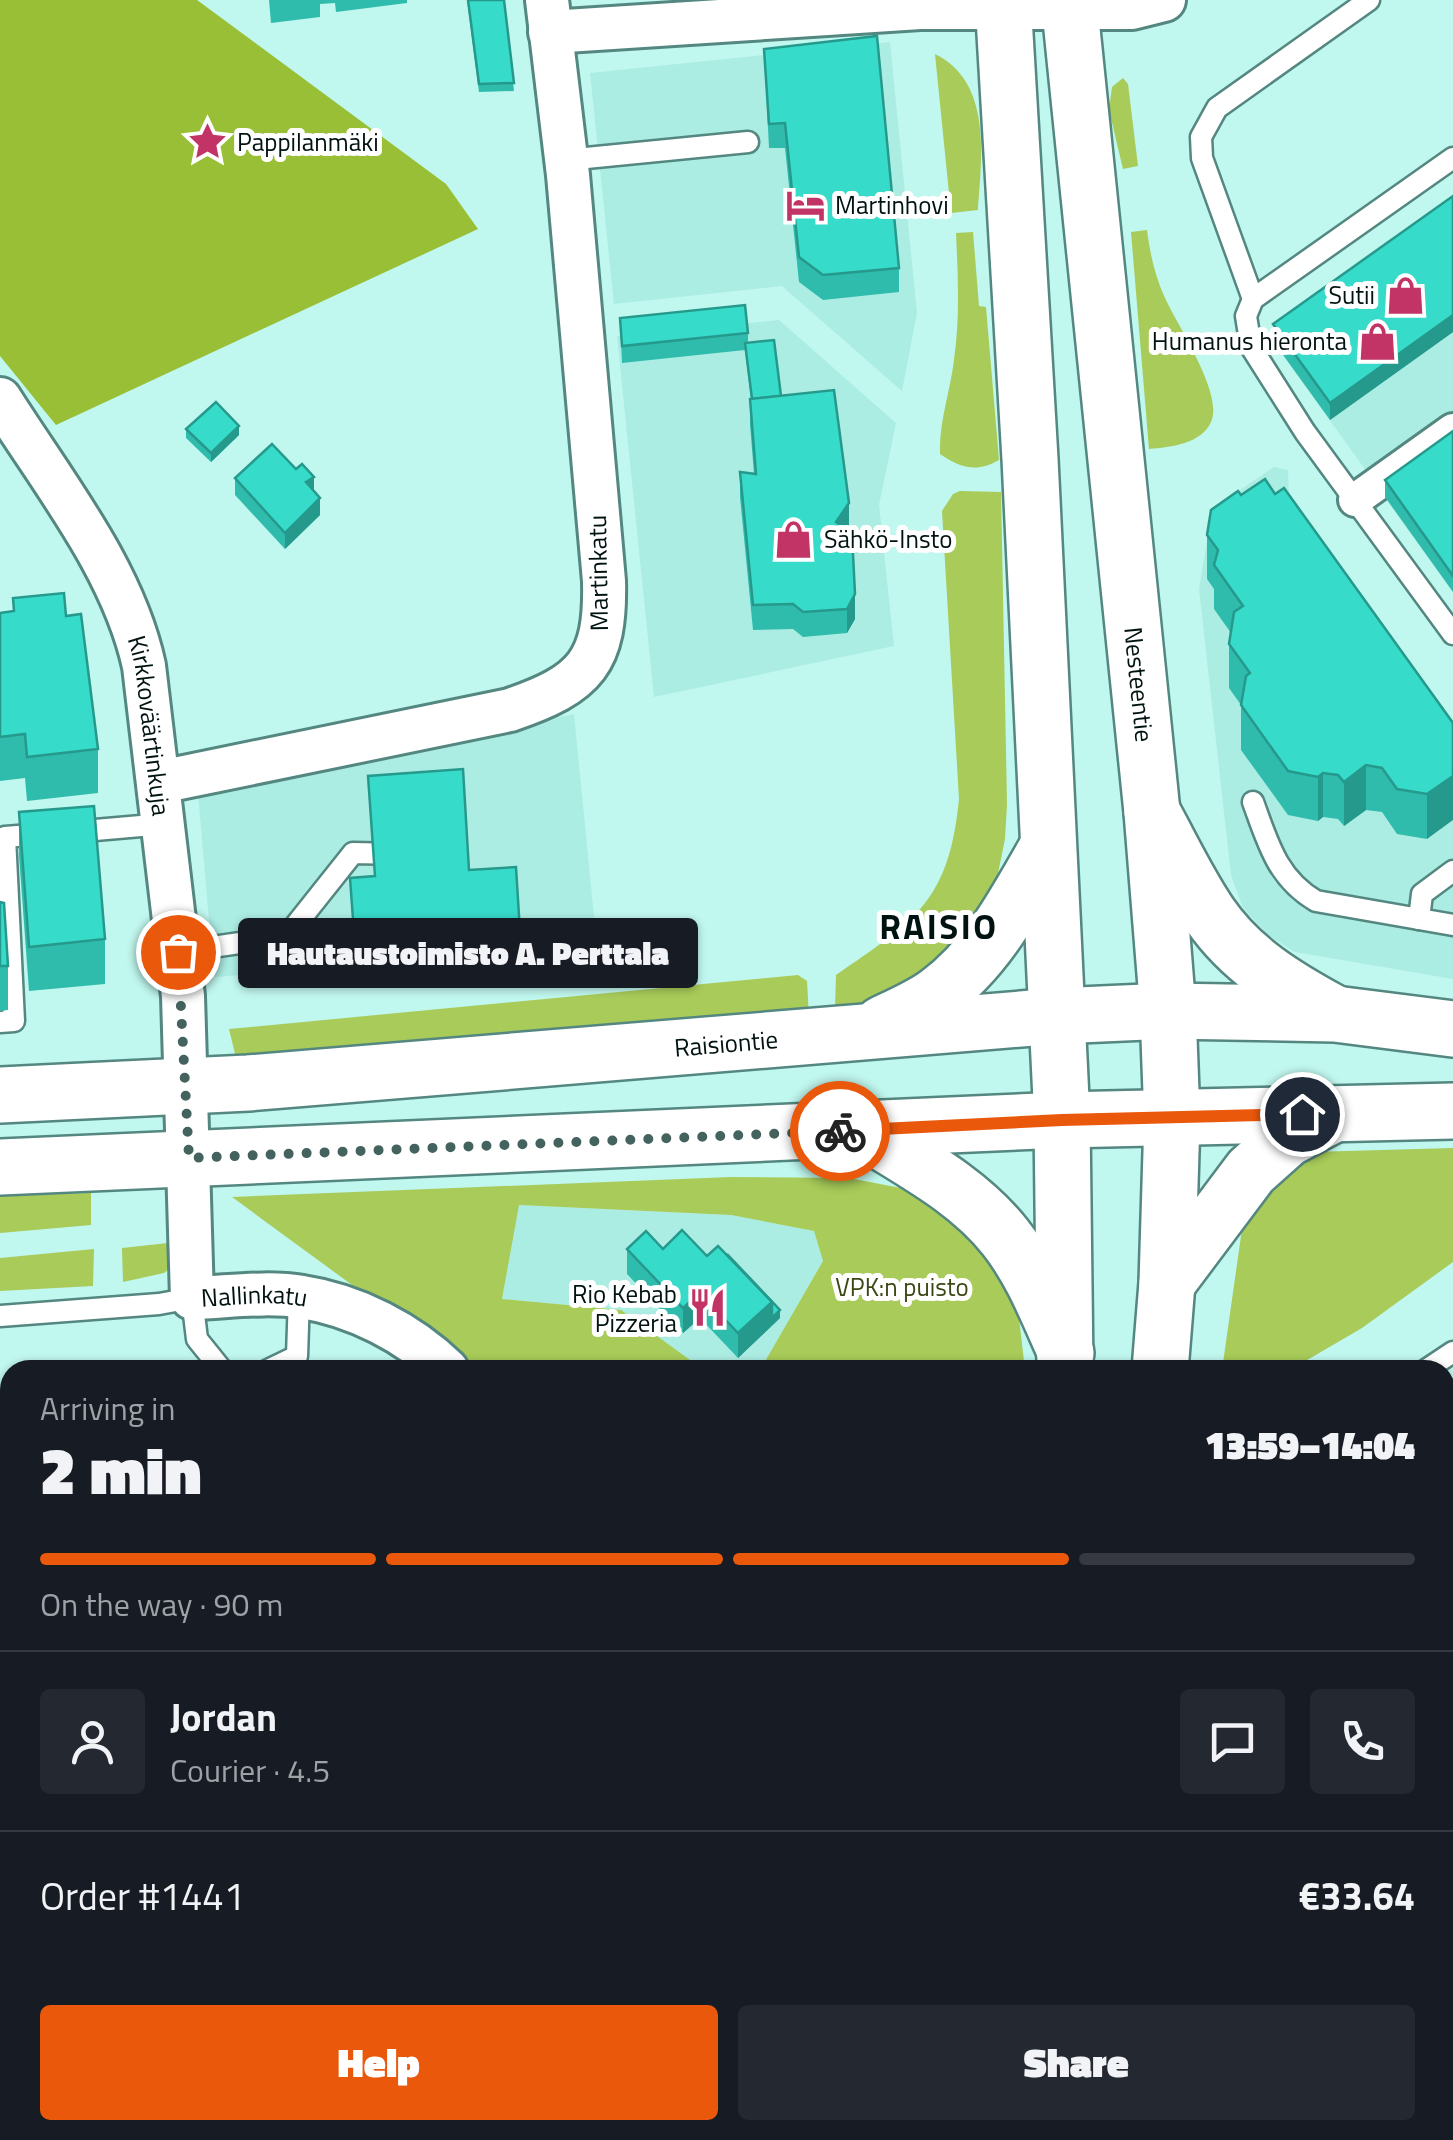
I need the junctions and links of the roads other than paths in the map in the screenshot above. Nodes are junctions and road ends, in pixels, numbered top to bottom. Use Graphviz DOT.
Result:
graph roads {
  1 [pos="1164,0"];
  2 [pos="1368,0"];
  3 [pos="1003,4"];
  4 [pos="1069,4"];
  5 [pos="730,11"];
  6 [pos="548,16"];
  7 [pos="748,142"];
  8 [pos="1453,158"];
  9 [pos="566,160"];
  10 [pos="1253,299"];
  11 [pos="0,399"];
  12 [pos="1453,430"];
  13 [pos="1355,500"];
  14 [pos="1453,634"];
  15 [pos="1253,802"];
  16 [pos="162,803"];
  17 [pos="1152,812"];
  18 [pos="1047,848"];
  19 [pos="423,854"];
  20 [pos="1453,870"];
  21 [pos="1419,919"];
  22 [pos="1453,925"];
  23 [pos="178,952"];
  24 [pos="1168,1011"];
  25 [pos="1335,1014"];
  26 [pos="1057,1016"];
  27 [pos="0,1022"];
  28 [pos="1453,1029"];
  29 [pos="864,1034"];
  30 [pos="186,1087"];
  31 [pos="0,1095"];
  32 [pos="1453,1111"];
  33 [pos="1335,1114"];
  34 [pos="1172,1119"];
  35 [pos="1062,1120"];
  36 [pos="864,1131"];
  37 [pos="189,1158"];
  38 [pos="0,1167"];
  39 [pos="1167,1284"];
  40 [pos="299,1296"];
  41 [pos="192,1298"];
  42 [pos="0,1316"];
  43 [pos="214,1360"];
  44 [pos="289,1360"];
  45 [pos="437,1360"];
  46 [pos="1065,1360"];
  47 [pos="1065,1360"];
  48 [pos="1161,1360"];
  1 -- 4 [label="street, Martinkatu"];
  2 -- 10 [label="lane"];
  3 -- 4 [label="street, Martinkatu"];
  3 -- 5 [label="street, Martinkatu"];
  3 -- 18 [label="main road"];
  4 -- 17 [label="main road, Nesteentie"];
  5 -- 6 [label="street, Martinkatu"];
  6 -- 9 [label="street, Martinkatu"];
  7 -- 9 [label="lane"];
  8 -- 10 [label="lane"];
  9 -- 16 [label="street, Martinkatu"];
  10 -- 13 [label="lane"];
  11 -- 16 [label="street, Kirkkoväärtinkuja"];
  12 -- 13 [label="street"];
  13 -- 14 [label="lane"];
  15 -- 21 [label="lane"];
  16 -- 23 [label="street, Kirkkoväärtinkuja"];
  16 -- 27 [label="lane"];
  17 -- 24 [label="main road, Nesteentie"];
  17 -- 25 [label="main road"];
  18 -- 26 [label="main road"];
  18 -- 29 [label="main road"];
  19 -- 23 [label="lane"];
  20 -- 21 [label="lane"];
  21 -- 22 [label="lane"];
  23 -- 30 [label="street, Kirkkoväärtinkuja"];
  24 -- 25 [label="main road, Raisiontie"];
  24 -- 26 [label="main road, Raisiontie"];
  24 -- 34 [label="main road, Nesteentie"];
  25 -- 28 [label="main road, Raisiontie"];
  26 -- 29 [label="main road, Raisiontie"];
  26 -- 35 [label="main road"];
  29 -- 30 [label="main road, Raisiontie"];
  30 -- 31 [label="main road, Raisiontie"];
  30 -- 37 [label="street, Nallinkatu"];
  32 -- 33 [label="main road"];
  33 -- 34 [label="main road"];
  33 -- 39 [label="main road"];
  34 -- 35 [label="main road"];
  34 -- 39 [label="main road, Nesteentie"];
  35 -- 36 [label="main road"];
  35 -- 46 [label="main road"];
  36 -- 37 [label="main road"];
  36 -- 47 [label="main road"];
  37 -- 38 [label="main road"];
  37 -- 41 [label="street, Nallinkatu"];
  39 -- 48 [label="main road, Nesteentie"];
  40 -- 41 [label="street, Nallinkatu"];
  40 -- 44 [label="lane"];
  40 -- 45 [label="street, Nallinkatu"];
  41 -- 42 [label="lane"];
  41 -- 43 [label="lane"];
}
